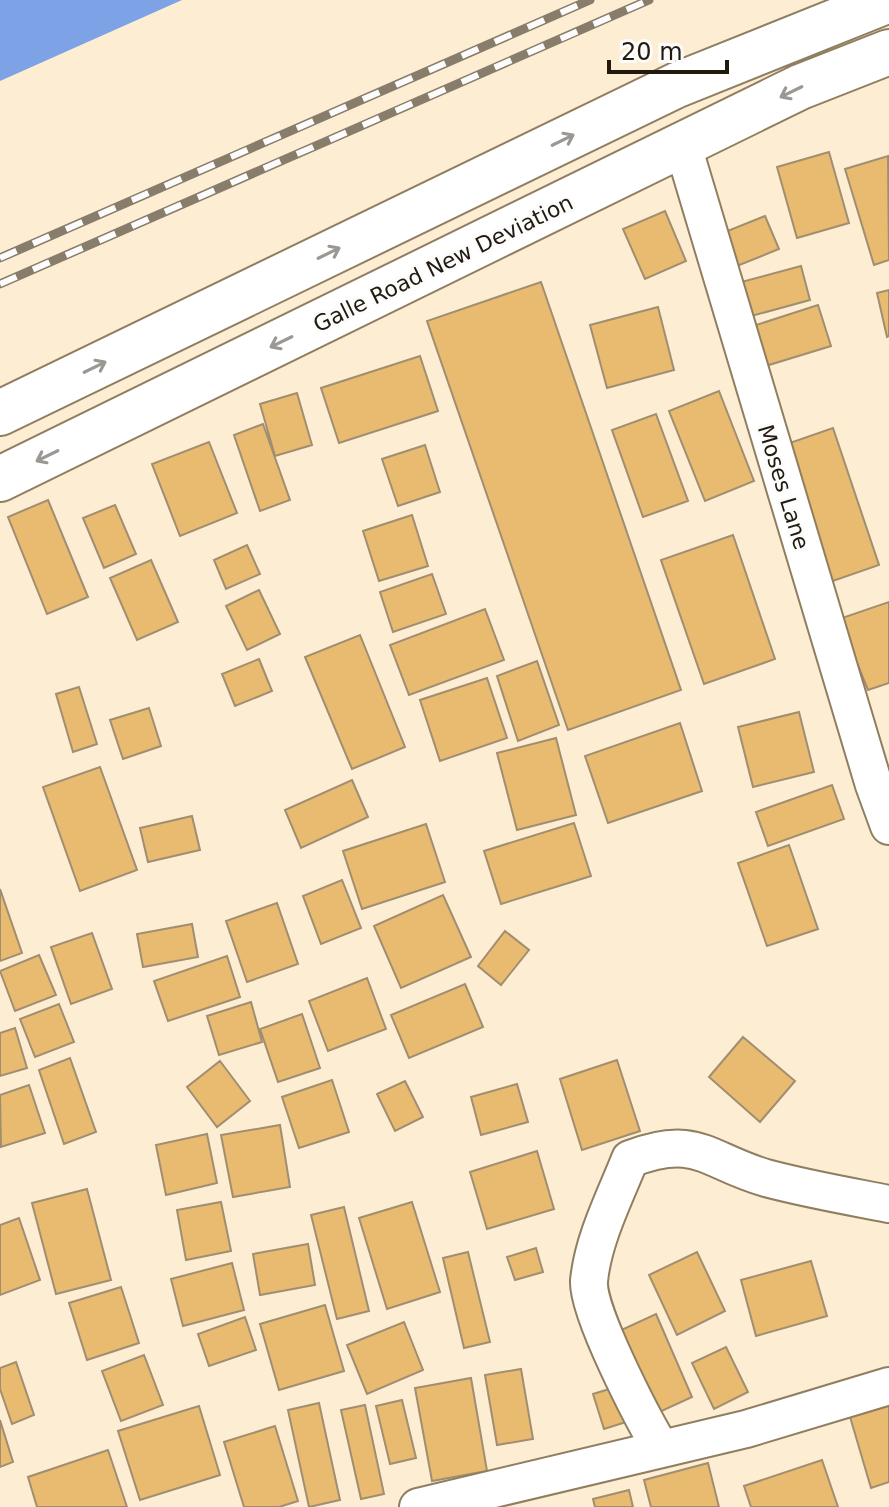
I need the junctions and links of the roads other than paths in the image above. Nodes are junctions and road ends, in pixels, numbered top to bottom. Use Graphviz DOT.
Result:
graph roads {
  1 [pos="889,0"];
  2 [pos="889,52"];
  3 [pos="683,146"];
  4 [pos="0,413"];
  5 [pos="0,479"];
  6 [pos="889,826"];
  7 [pos="889,1204"];
  8 [pos="889,1386"];
  9 [pos="661,1449"];
  10 [pos="418,1507"];
  4 -- 1 [label="main road, one-way"];
  2 -- 3 [label="main road, Galle Road New Deviation, one-way"];
  3 -- 5 [label="main road, Galle Road New Deviation, one-way"];
  3 -- 6 [label="street, Moses Lane"];
  7 -- 9 [label="street"];
  8 -- 9 [label="street"];
  9 -- 10 [label="street"];
}
